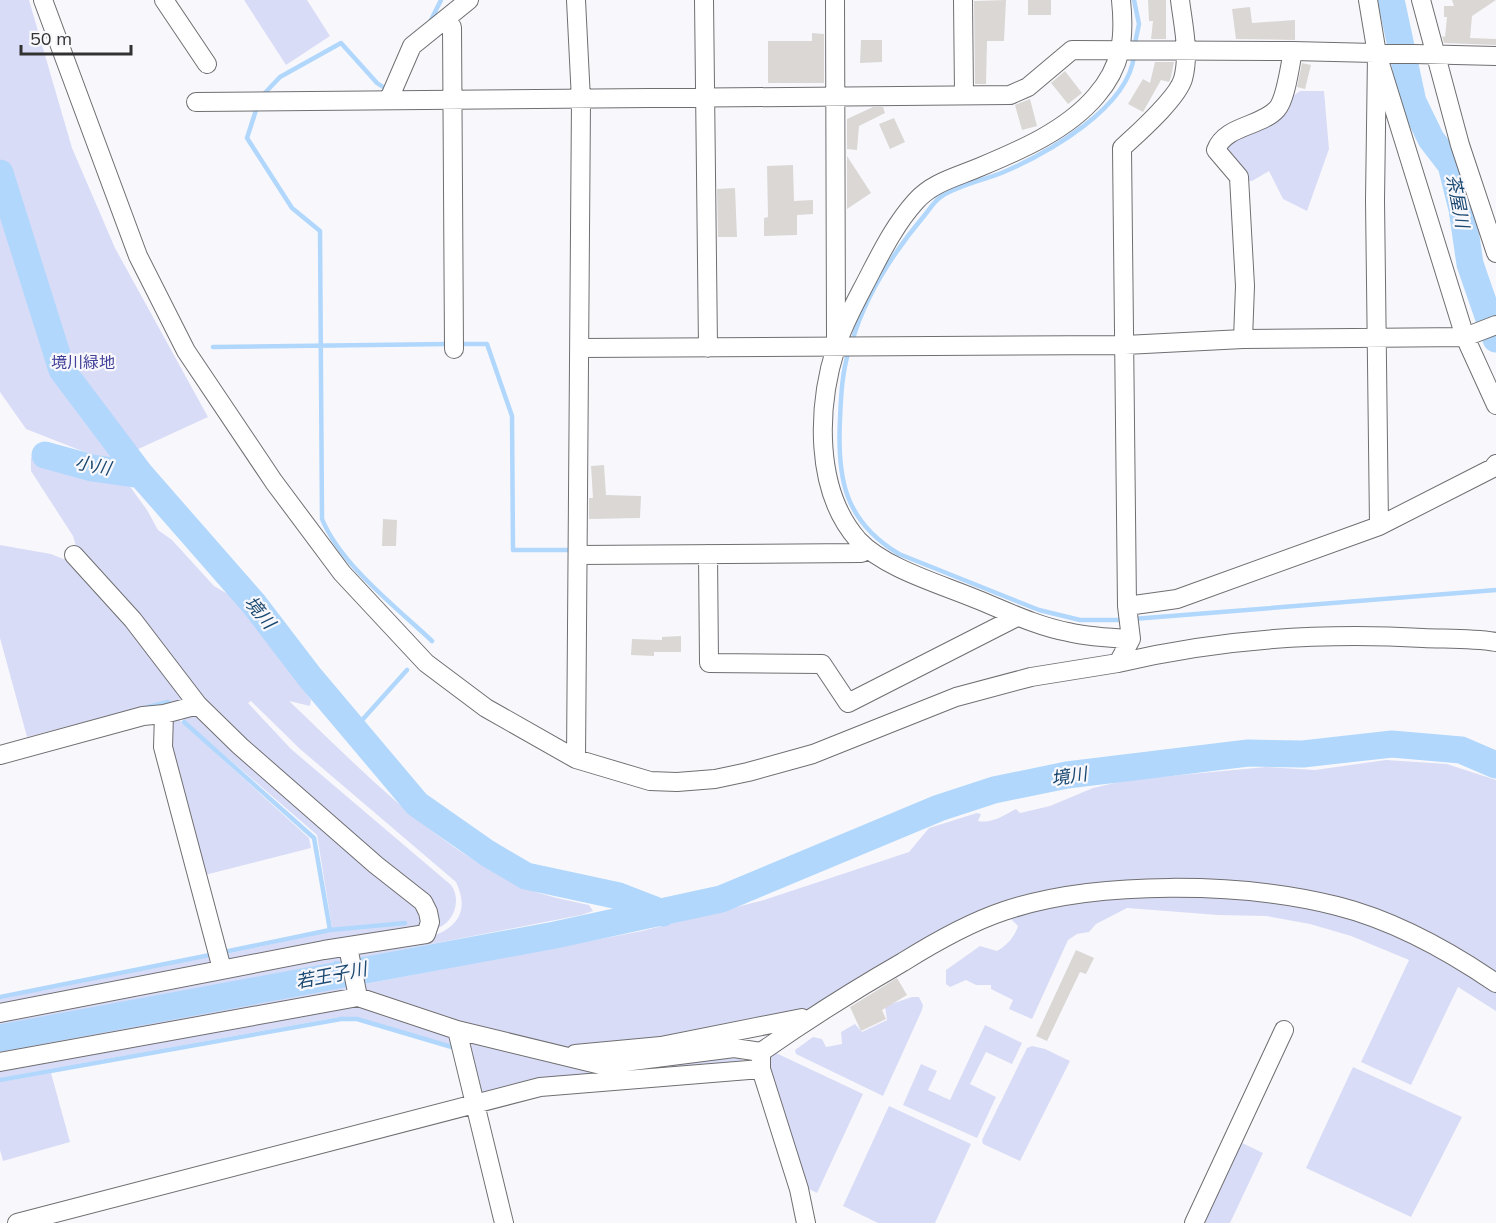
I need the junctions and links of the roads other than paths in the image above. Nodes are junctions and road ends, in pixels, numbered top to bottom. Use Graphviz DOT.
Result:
graph roads {
  1 [pos="43,0"];
  2 [pos="165,0"];
  3 [pos="469,0"];
  4 [pos="576,0"];
  5 [pos="704,0"];
  6 [pos="835,0"];
  7 [pos="963,0"];
  8 [pos="1121,0"];
  9 [pos="1180,0"];
  10 [pos="1368,0"];
  11 [pos="1421,0"];
  12 [pos="452,27"];
  13 [pos="1122,50"];
  14 [pos="1293,51"];
  15 [pos="1186,52"];
  16 [pos="1379,53"];
  17 [pos="1431,54"];
  18 [pos="1496,56"];
  19 [pos="207,64"];
  20 [pos="964,93"];
  21 [pos="703,96"];
  22 [pos="834,96"];
  23 [pos="389,99"];
  24 [pos="453,99"];
  25 [pos="580,99"];
  26 [pos="196,102"];
  27 [pos="1496,253"];
  28 [pos="1496,325"];
  29 [pos="1465,337"];
  30 [pos="1243,339"];
  31 [pos="1377,339"];
  32 [pos="1125,345"];
  33 [pos="836,346"];
  34 [pos="580,348"];
  35 [pos="708,348"];
  36 [pos="454,349"];
  37 [pos="1496,405"];
  38 [pos="1496,464"];
  39 [pos="1379,526"];
  40 [pos="868,550"];
  41 [pos="708,554"];
  42 [pos="74,555"];
  43 [pos="578,555"];
  44 [pos="1127,606"];
  45 [pos="1017,616"];
  46 [pos="1131,639"];
  47 [pos="1496,642"];
  48 [pos="1118,663"];
  49 [pos="198,705"];
  50 [pos="164,714"];
  51 [pos="0,755"];
  52 [pos="576,759"];
  53 [pos="348,946"];
  54 [pos="222,969"];
  55 [pos="1496,983"];
  56 [pos="357,993"];
  57 [pos="0,1013"];
  58 [pos="813,1015"];
  59 [pos="457,1030"];
  60 [pos="1284,1030"];
  61 [pos="561,1056"];
  62 [pos="761,1061"];
  63 [pos="0,1062"];
  64 [pos="473,1103"];
  65 [pos="17,1223"];
  66 [pos="504,1223"];
  67 [pos="806,1223"];
  68 [pos="1194,1223"];
  1 -- 52 [label="street"];
  2 -- 19 [label="street"];
  3 -- 23 [label="street"];
  4 -- 25 [label="street"];
  5 -- 21 [label="street"];
  6 -- 22 [label="street"];
  7 -- 20 [label="street"];
  8 -- 13 [label="street"];
  9 -- 15 [label="street"];
  10 -- 16 [label="street"];
  11 -- 17 [label="street"];
  12 -- 24 [label="street"];
  13 -- 15 [label="street"];
  13 -- 20 [label="street"];
  13 -- 33 [label="street"];
  14 -- 15 [label="street"];
  14 -- 16 [label="street"];
  14 -- 30 [label="street"];
  15 -- 32 [label="street"];
  16 -- 17 [label="street"];
  16 -- 29 [label="street"];
  16 -- 31 [label="street"];
  17 -- 18 [label="street"];
  17 -- 27 [label="street"];
  20 -- 22 [label="street"];
  21 -- 22 [label="street"];
  21 -- 25 [label="street"];
  21 -- 35 [label="street"];
  22 -- 33 [label="street"];
  23 -- 24 [label="street"];
  23 -- 26 [label="street"];
  24 -- 25 [label="street"];
  24 -- 36 [label="street"];
  25 -- 34 [label="street"];
  28 -- 29 [label="street"];
  29 -- 31 [label="street"];
  29 -- 37 [label="street"];
  30 -- 31 [label="street"];
  30 -- 32 [label="street"];
  31 -- 39 [label="street"];
  32 -- 33 [label="street"];
  32 -- 44 [label="street"];
  33 -- 35 [label="street"];
  33 -- 40 [label="street"];
  34 -- 35 [label="street"];
  34 -- 43 [label="street"];
  38 -- 39 [label="street"];
  39 -- 44 [label="street"];
  40 -- 41 [label="street"];
  40 -- 45 [label="street"];
  41 -- 43 [label="street"];
  41 -- 45 [label="street"];
  42 -- 49 [label="street"];
  43 -- 52 [label="street"];
  44 -- 46 [label="street"];
  45 -- 46 [label="street"];
  46 -- 48 [label="street"];
  47 -- 48 [label="street"];
  48 -- 52 [label="street"];
  49 -- 50 [label="street"];
  49 -- 53 [label="street"];
  50 -- 51 [label="street"];
  50 -- 54 [label="street"];
  53 -- 54 [label="street"];
  53 -- 56 [label="street"];
  54 -- 57 [label="street"];
  55 -- 58 [label="street"];
  56 -- 59 [label="street"];
  56 -- 63 [label="street"];
  58 -- 61 [label="street"];
  58 -- 62 [label="street"];
  59 -- 61 [label="street"];
  59 -- 64 [label="street"];
  60 -- 68 [label="street"];
  61 -- 62 [label="street"];
  62 -- 64 [label="street"];
  62 -- 67 [label="street"];
  64 -- 65 [label="street"];
  64 -- 66 [label="street"];
}
